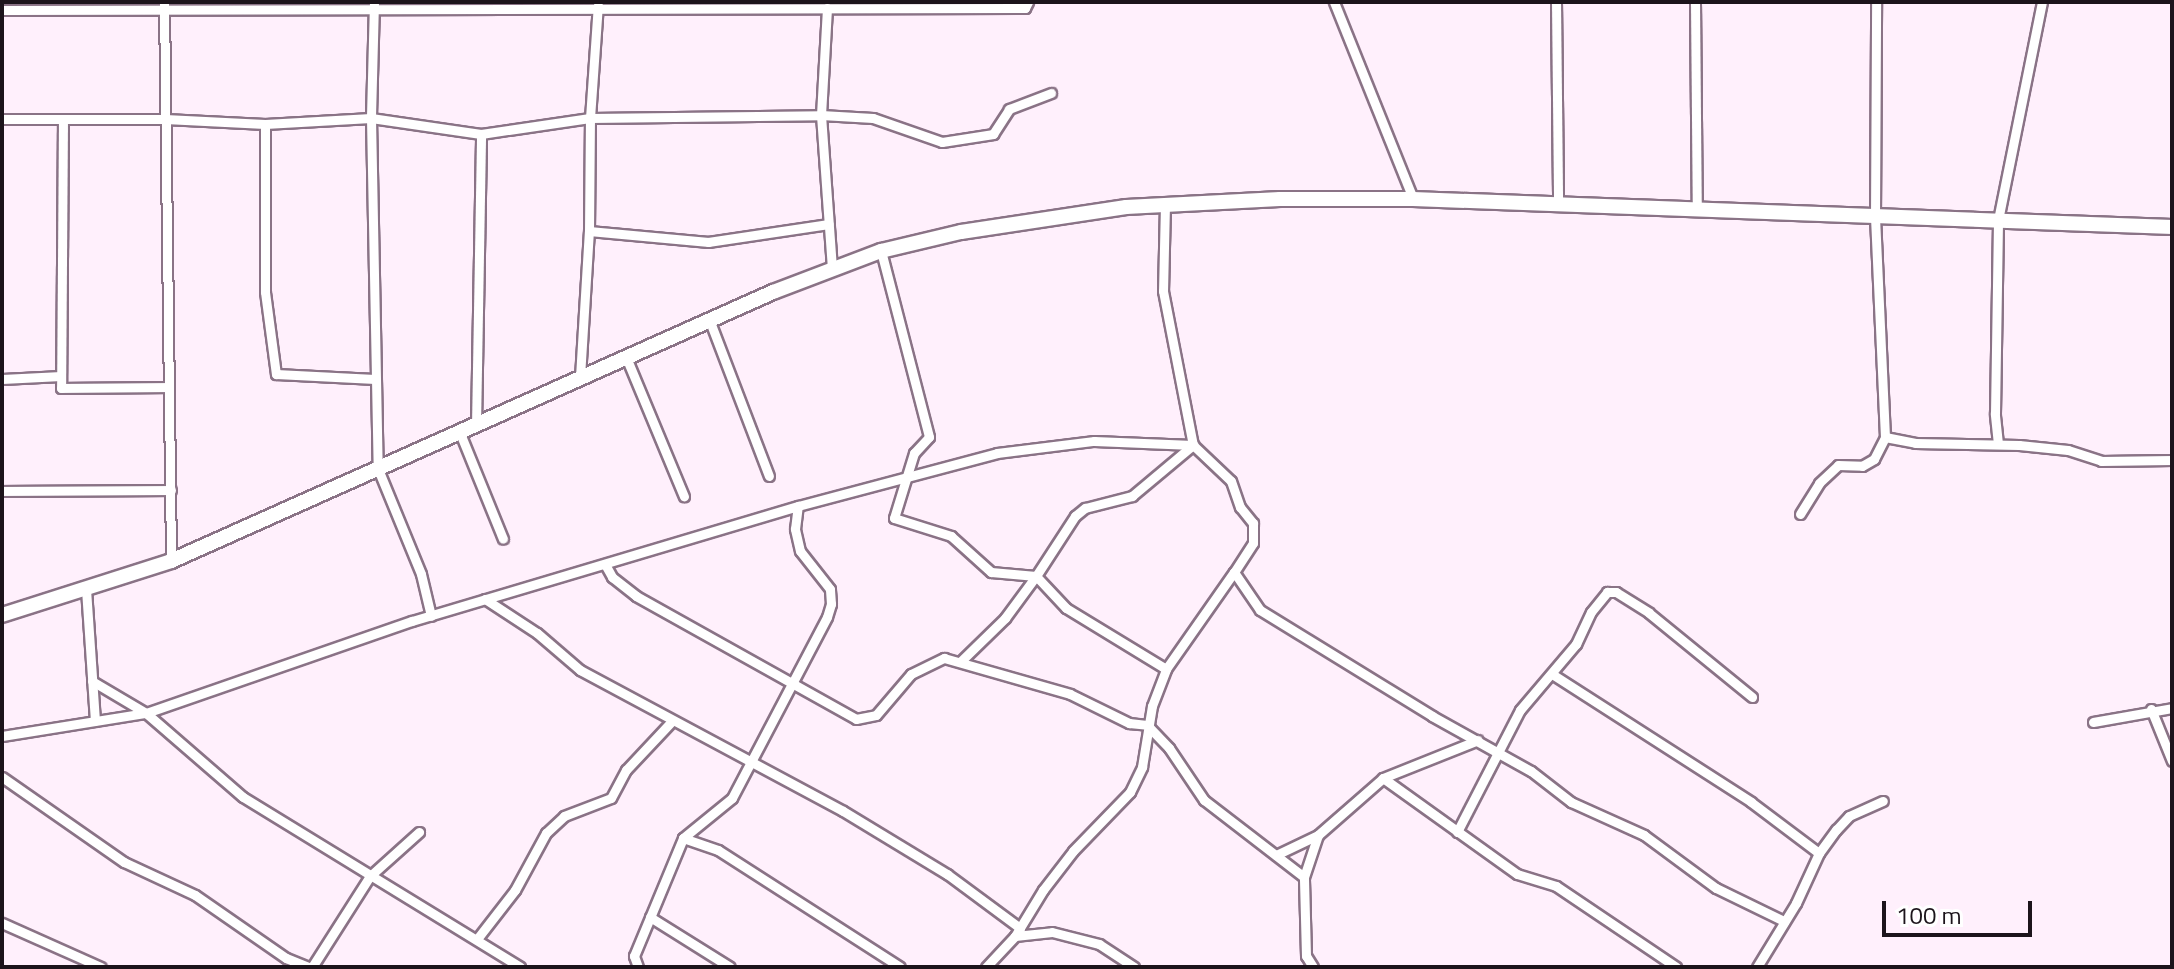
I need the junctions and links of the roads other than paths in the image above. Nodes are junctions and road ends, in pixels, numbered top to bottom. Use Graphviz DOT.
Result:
graph roads {
  1 [pos="1028,2"];
  2 [pos="1334,2"];
  3 [pos="1556,2"];
  4 [pos="1695,2"];
  5 [pos="1876,2"];
  6 [pos="2042,2"];
  7 [pos="374,5"];
  8 [pos="598,5"];
  9 [pos="164,6"];
  10 [pos="827,8"];
  11 [pos="2,10"];
  12 [pos="1051,93"];
  13 [pos="821,115"];
  14 [pos="371,118"];
  15 [pos="590,118"];
  16 [pos="2,119"];
  17 [pos="63,119"];
  18 [pos="165,119"];
  19 [pos="265,124"];
  20 [pos="481,134"];
  21 [pos="1413,199"];
  22 [pos="1165,204"];
  23 [pos="1558,206"];
  24 [pos="1697,211"];
  25 [pos="1875,217"];
  26 [pos="1998,220"];
  27 [pos="829,224"];
  28 [pos="2172,227"];
  29 [pos="589,231"];
  30 [pos="881,251"];
  31 [pos="832,269"];
  32 [pos="709,319"];
  33 [pos="626,357"];
  34 [pos="61,376"];
  35 [pos="580,377"];
  36 [pos="2,379"];
  37 [pos="375,379"];
  38 [pos="169,387"];
  39 [pos="476,426"];
  40 [pos="460,433"];
  41 [pos="1885,437"];
  42 [pos="1998,444"];
  43 [pos="1193,445"];
  44 [pos="2172,460"];
  45 [pos="378,469"];
  46 [pos="769,476"];
  47 [pos="909,476"];
  48 [pos="171,490"];
  49 [pos="2,491"];
  50 [pos="684,496"];
  51 [pos="798,506"];
  52 [pos="1800,514"];
  53 [pos="503,539"];
  54 [pos="171,561"];
  55 [pos="606,566"];
  56 [pos="1234,572"];
  57 [pos="1036,576"];
  58 [pos="86,589"];
  59 [pos="485,599"];
  60 [pos="2,615"];
  61 [pos="431,616"];
  62 [pos="961,661"];
  63 [pos="1166,669"];
  64 [pos="1552,674"];
  65 [pos="92,681"];
  66 [pos="791,683"];
  67 [pos="1752,697"];
  68 [pos="2172,708"];
  69 [pos="2151,709"];
  70 [pos="146,713"];
  71 [pos="95,721"];
  72 [pos="672,721"];
  73 [pos="2093,722"];
  74 [pos="1147,725"];
  75 [pos="2,736"];
  76 [pos="1478,740"];
  77 [pos="1497,751"];
  78 [pos="2172,761"];
  79 [pos="748,763"];
  80 [pos="2,777"];
  81 [pos="1383,778"];
  82 [pos="1883,801"];
  83 [pos="419,832"];
  84 [pos="1457,832"];
  85 [pos="1318,835"];
  86 [pos="683,838"];
  87 [pos="1819,853"];
  88 [pos="1276,855"];
  89 [pos="370,876"];
  90 [pos="1304,877"];
  91 [pos="650,917"];
  92 [pos="1784,921"];
  93 [pos="2,923"];
  94 [pos="1017,932"];
  95 [pos="477,939"];
  96 [pos="101,967"];
  97 [pos="310,967"];
  98 [pos="520,967"];
  99 [pos="638,967"];
  100 [pos="730,967"];
  101 [pos="900,967"];
  102 [pos="986,967"];
  103 [pos="1134,967"];
  104 [pos="1313,967"];
  105 [pos="1676,967"];
  106 [pos="1757,967"];
  1 -- 10 [label="street"];
  2 -- 21 [label="street"];
  3 -- 23 [label="street"];
  4 -- 24 [label="street"];
  5 -- 25 [label="street"];
  6 -- 26 [label="street"];
  7 -- 8 [label="street"];
  7 -- 9 [label="street"];
  7 -- 14 [label="street"];
  8 -- 10 [label="street"];
  8 -- 15 [label="street"];
  9 -- 11 [label="street"];
  9 -- 18 [label="street"];
  10 -- 13 [label="street"];
  12 -- 13 [label="street"];
  13 -- 15 [label="street"];
  13 -- 27 [label="street"];
  14 -- 19 [label="street"];
  14 -- 20 [label="street"];
  14 -- 37 [label="street"];
  15 -- 20 [label="street"];
  15 -- 29 [label="street"];
  16 -- 17 [label="street"];
  17 -- 18 [label="street"];
  17 -- 34 [label="street"];
  18 -- 19 [label="street"];
  18 -- 38 [label="street"];
  19 -- 37 [label="street"];
  20 -- 39 [label="street"];
  21 -- 22 [label="highway"];
  21 -- 23 [label="highway"];
  22 -- 30 [label="highway"];
  22 -- 43 [label="street"];
  23 -- 24 [label="highway"];
  24 -- 25 [label="highway"];
  25 -- 26 [label="highway"];
  25 -- 41 [label="street"];
  26 -- 28 [label="highway"];
  26 -- 42 [label="street"];
  27 -- 29 [label="street"];
  27 -- 31 [label="street"];
  29 -- 35 [label="street"];
  30 -- 31 [label="highway"];
  30 -- 47 [label="street"];
  31 -- 32 [label="highway"];
  32 -- 33 [label="highway"];
  32 -- 46 [label="street"];
  33 -- 35 [label="highway"];
  33 -- 50 [label="street"];
  34 -- 36 [label="street"];
  34 -- 38 [label="street"];
  35 -- 39 [label="highway"];
  37 -- 45 [label="street"];
  38 -- 48 [label="street"];
  39 -- 40 [label="highway"];
  40 -- 45 [label="highway"];
  40 -- 53 [label="street"];
  41 -- 42 [label="street"];
  41 -- 52 [label="street"];
  42 -- 44 [label="street"];
  43 -- 47 [label="street"];
  43 -- 56 [label="street"];
  43 -- 57 [label="street"];
  45 -- 54 [label="highway"];
  45 -- 61 [label="street"];
  47 -- 51 [label="street"];
  47 -- 57 [label="street"];
  48 -- 49 [label="street"];
  48 -- 54 [label="street"];
  51 -- 55 [label="street"];
  51 -- 66 [label="street"];
  54 -- 58 [label="highway"];
  55 -- 59 [label="street"];
  55 -- 66 [label="street"];
  56 -- 63 [label="street"];
  56 -- 76 [label="street"];
  57 -- 62 [label="street"];
  57 -- 63 [label="street"];
  58 -- 60 [label="highway"];
  58 -- 65 [label="street"];
  59 -- 61 [label="street"];
  59 -- 72 [label="street"];
  61 -- 70 [label="street"];
  62 -- 66 [label="street"];
  62 -- 74 [label="street"];
  63 -- 74 [label="street"];
  64 -- 67 [label="street"];
  64 -- 77 [label="street"];
  64 -- 87 [label="street"];
  65 -- 70 [label="street"];
  65 -- 71 [label="street"];
  66 -- 79 [label="street"];
  68 -- 69 [label="street"];
  69 -- 73 [label="street"];
  69 -- 78 [label="street"];
  70 -- 71 [label="street"];
  70 -- 89 [label="street"];
  71 -- 75 [label="street"];
  72 -- 79 [label="street"];
  72 -- 95 [label="street"];
  74 -- 88 [label="street"];
  74 -- 94 [label="street"];
  76 -- 77 [label="street"];
  76 -- 81 [label="street"];
  77 -- 84 [label="street"];
  77 -- 92 [label="street"];
  79 -- 86 [label="street"];
  79 -- 94 [label="street"];
  80 -- 97 [label="street"];
  81 -- 84 [label="street"];
  81 -- 85 [label="street"];
  82 -- 87 [label="street"];
  83 -- 89 [label="street"];
  84 -- 105 [label="street"];
  85 -- 88 [label="street"];
  85 -- 90 [label="street"];
  86 -- 91 [label="street"];
  86 -- 101 [label="street"];
  87 -- 92 [label="street"];
  88 -- 90 [label="street"];
  89 -- 95 [label="street"];
  89 -- 97 [label="street"];
  90 -- 104 [label="street"];
  91 -- 99 [label="street"];
  91 -- 100 [label="street"];
  92 -- 106 [label="street"];
  93 -- 96 [label="street"];
  94 -- 102 [label="street"];
  94 -- 103 [label="street"];
  95 -- 98 [label="street"];
}
